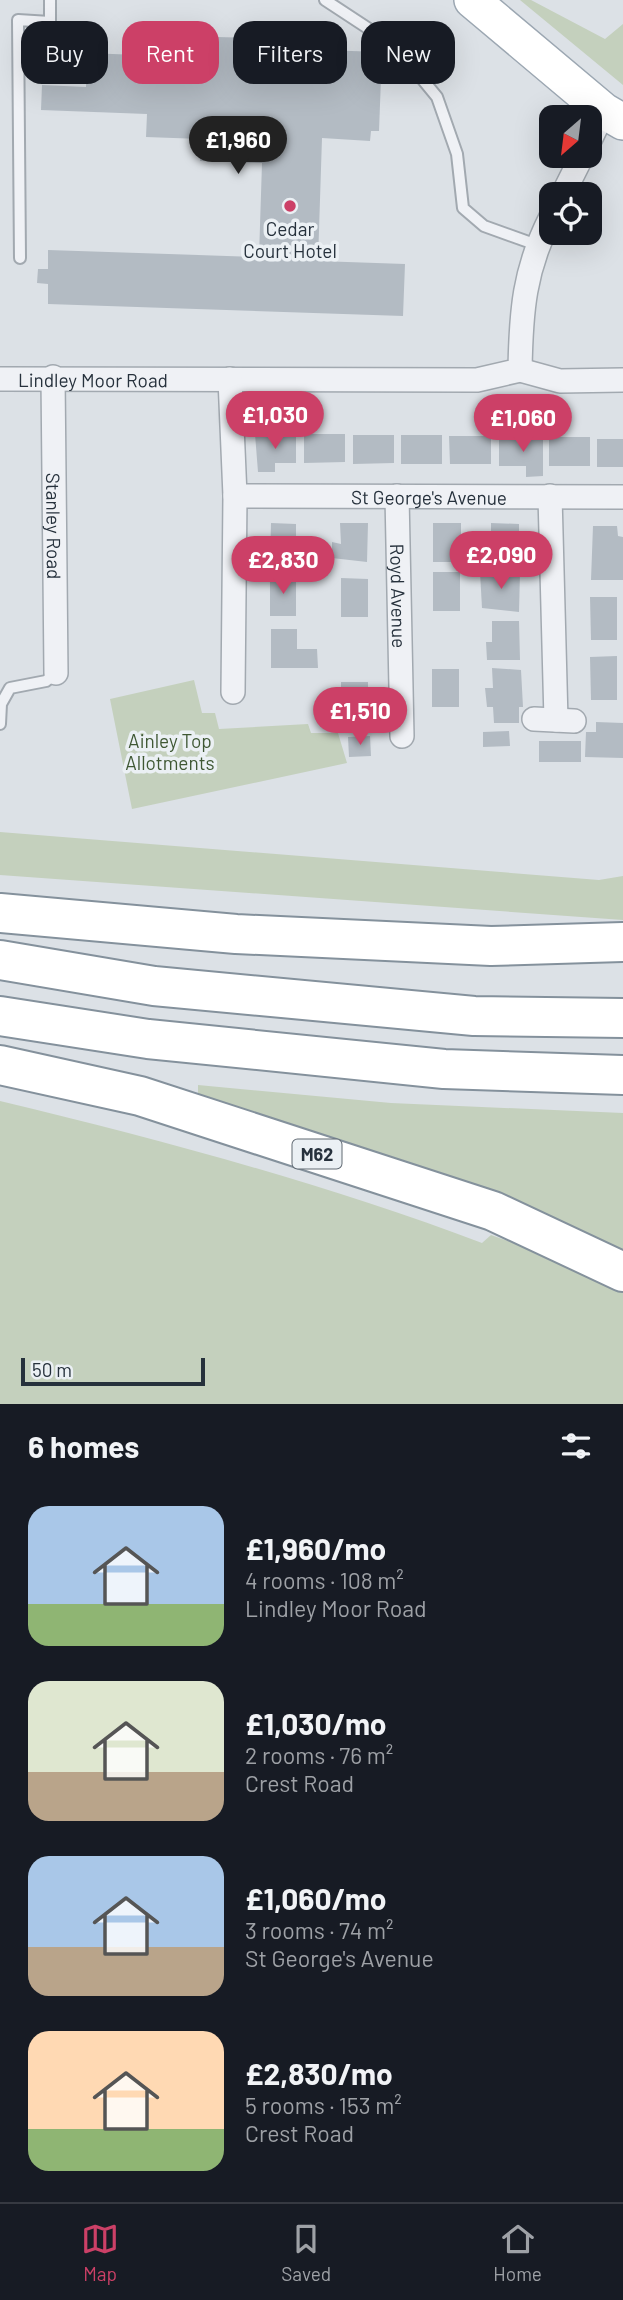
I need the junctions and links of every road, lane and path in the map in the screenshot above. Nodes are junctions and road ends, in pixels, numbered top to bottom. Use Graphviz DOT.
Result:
graph roads {
  1 [pos="50,0"];
  2 [pos="325,0"];
  3 [pos="472,0"];
  4 [pos="606,125"];
  5 [pos="539,241"];
  6 [pos="537,245"];
  7 [pos="20,258"];
  8 [pos="520,370"];
  9 [pos="54,377"];
  10 [pos="0,379"];
  11 [pos="230,379"];
  12 [pos="623,380"];
  13 [pos="235,496"];
  14 [pos="397,496"];
  15 [pos="550,496"];
  16 [pos="623,498"];
  17 [pos="56,673"];
  18 [pos="233,692"];
  19 [pos="555,720"];
  20 [pos="0,724"];
  21 [pos="402,736"];
  22 [pos="0,913"];
  23 [pos="623,942"];
  24 [pos="0,960"];
  25 [pos="0,1016"];
  26 [pos="623,1018"];
  27 [pos="0,1065"];
  28 [pos="623,1075"];
  29 [pos="623,1272"];
  1 -- 7 [label="lane"];
  2 -- 6 [label="lane"];
  3 -- 4 [label="main road"];
  5 -- 6 [label="street"];
  6 -- 8 [label="street"];
  8 -- 11 [label="street, Lindley Moor Road"];
  8 -- 12 [label="street, Lindley Moor Road"];
  9 -- 10 [label="street, Lindley Moor Road"];
  9 -- 11 [label="street, Lindley Moor Road"];
  9 -- 17 [label="street, Stanley Road"];
  11 -- 13 [label="street"];
  13 -- 14 [label="street, St George's Avenue"];
  13 -- 18 [label="street"];
  14 -- 15 [label="street, St George's Avenue"];
  14 -- 21 [label="street, Royd Avenue"];
  15 -- 16 [label="street, St George's Avenue"];
  15 -- 19 [label="street"];
  17 -- 20 [label="lane"];
  22 -- 23 [label="highway"];
  24 -- 26 [label="highway"];
  25 -- 28 [label="highway"];
  27 -- 29 [label="highway, M62"];
}
